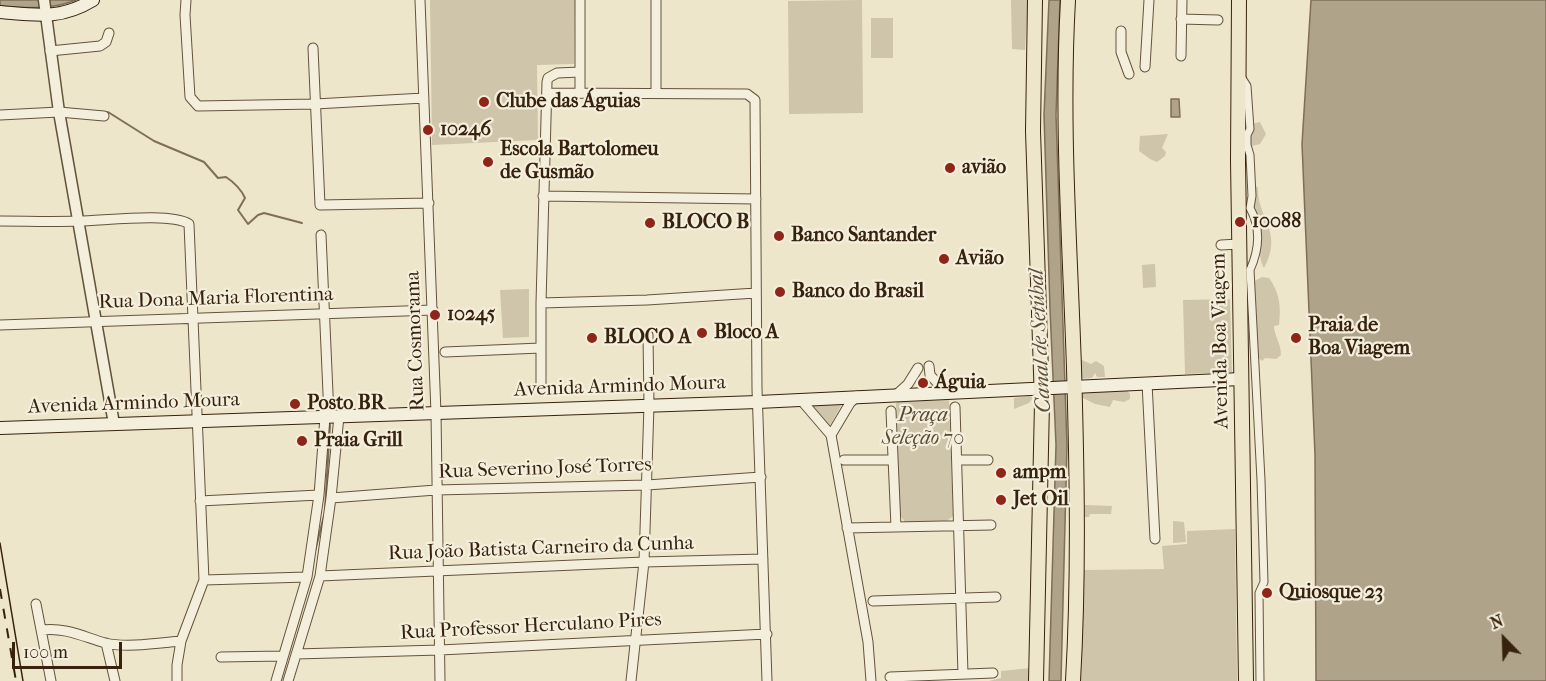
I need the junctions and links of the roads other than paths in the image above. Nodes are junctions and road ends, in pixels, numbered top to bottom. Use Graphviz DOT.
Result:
graph roads {
  1 [pos="44,0"];
  2 [pos="93,0"];
  3 [pos="186,0"];
  4 [pos="420,0"];
  5 [pos="580,0"];
  6 [pos="656,0"];
  7 [pos="1035,0"];
  8 [pos="1068,0"];
  9 [pos="1149,0"];
  10 [pos="1182,0"];
  11 [pos="1239,0"];
  12 [pos="1245,0"];
  13 [pos="0,12"];
  14 [pos="46,15"];
  15 [pos="1181,19"];
  16 [pos="1218,20"];
  17 [pos="1121,31"];
  18 [pos="109,33"];
  19 [pos="313,48"];
  20 [pos="50,51"];
  21 [pos="1180,56"];
  22 [pos="1145,67"];
  23 [pos="580,72"];
  24 [pos="1129,74"];
  25 [pos="547,93"];
  26 [pos="580,93"];
  27 [pos="656,93"];
  28 [pos="424,98"];
  29 [pos="315,104"];
  30 [pos="58,112"];
  31 [pos="0,115"];
  32 [pos="104,116"];
  33 [pos="543,196"];
  34 [pos="756,199"];
  35 [pos="429,202"];
  36 [pos="0,221"];
  37 [pos="77,221"];
  38 [pos="321,234"];
  39 [pos="1239,243"];
  40 [pos="1221,245"];
  41 [pos="756,293"];
  42 [pos="541,303"];
  43 [pos="433,310"];
  44 [pos="326,315"];
  45 [pos="193,318"];
  46 [pos="95,321"];
  47 [pos="0,325"];
  48 [pos="648,335"];
  49 [pos="541,348"];
  50 [pos="445,352"];
  51 [pos="1241,379"];
  52 [pos="1147,383"];
  53 [pos="1070,387"];
  54 [pos="1047,388"];
  55 [pos="541,391"];
  56 [pos="946,392"];
  57 [pos="897,394"];
  58 [pos="857,396"];
  59 [pos="801,400"];
  60 [pos="758,402"];
  61 [pos="648,405"];
  62 [pos="955,407"];
  63 [pos="891,411"];
  64 [pos="436,413"];
  65 [pos="331,416"];
  66 [pos="196,421"];
  67 [pos="114,424"];
  68 [pos="0,428"];
  69 [pos="831,435"];
  70 [pos="844,460"];
  71 [pos="893,460"];
  72 [pos="957,460"];
  73 [pos="988,460"];
  74 [pos="761,477"];
  75 [pos="647,485"];
  76 [pos="436,490"];
  77 [pos="320,495"];
  78 [pos="331,498"];
  79 [pos="200,501"];
  80 [pos="959,525"];
  81 [pos="991,525"];
  82 [pos="896,527"];
  83 [pos="847,528"];
  84 [pos="1155,539"];
  85 [pos="763,559"];
  86 [pos="644,562"];
  87 [pos="438,570"];
  88 [pos="320,576"];
  89 [pos="307,577"];
  90 [pos="204,580"];
  91 [pos="961,597"];
  92 [pos="996,597"];
  93 [pos="873,601"];
  94 [pos="36,604"];
  95 [pos="42,630"];
  96 [pos="767,634"];
  97 [pos="637,640"];
  98 [pos="181,641"];
  99 [pos="106,643"];
  100 [pos="440,650"];
  101 [pos="296,654"];
  102 [pos="283,656"];
  103 [pos="221,657"];
  104 [pos="963,674"];
  105 [pos="986,676"];
  106 [pos="890,677"];
  107 [pos="925,678"];
  108 [pos="51,681"];
  109 [pos="115,681"];
  110 [pos="177,681"];
  111 [pos="276,681"];
  112 [pos="288,681"];
  113 [pos="440,681"];
  114 [pos="631,681"];
  115 [pos="767,681"];
  116 [pos="871,681"];
  117 [pos="1036,681"];
  118 [pos="1073,681"];
  119 [pos="1246,681"];
  120 [pos="1260,681"];
  1 -- 14 [label="street"];
  2 -- 14 [label="main road"];
  3 -- 29 [label="street"];
  4 -- 28 [label="street, Rua Cosmorama"];
  5 -- 23 [label="street"];
  6 -- 27 [label="street"];
  7 -- 54 [label="main road"];
  8 -- 53 [label="main road"];
  9 -- 22 [label="street"];
  10 -- 15 [label="street"];
  11 -- 39 [label="main road, Avenida Boa Viagem"];
  12 -- 120 [label="street"];
  13 -- 14 [label="main road"];
  14 -- 20 [label="street"];
  15 -- 16 [label="street"];
  15 -- 21 [label="street"];
  17 -- 24 [label="street"];
  18 -- 20 [label="street"];
  19 -- 29 [label="street"];
  20 -- 30 [label="street"];
  23 -- 25 [label="street"];
  23 -- 26 [label="street"];
  25 -- 26 [label="street"];
  25 -- 33 [label="street"];
  26 -- 27 [label="street"];
  27 -- 34 [label="street"];
  28 -- 29 [label="street"];
  28 -- 35 [label="street, Rua Cosmorama"];
  29 -- 35 [label="street"];
  30 -- 31 [label="street"];
  30 -- 32 [label="street"];
  30 -- 37 [label="street"];
  33 -- 34 [label="street"];
  33 -- 42 [label="street"];
  34 -- 41 [label="street"];
  35 -- 43 [label="street, Rua Cosmorama"];
  36 -- 37 [label="street"];
  37 -- 45 [label="street"];
  37 -- 46 [label="street"];
  38 -- 44 [label="street"];
  39 -- 40 [label="street"];
  39 -- 51 [label="main road, Avenida Boa Viagem"];
  41 -- 42 [label="street"];
  41 -- 60 [label="street"];
  42 -- 49 [label="street"];
  43 -- 44 [label="street, Rua Dona Maria Florentina"];
  43 -- 64 [label="street, Rua Cosmorama"];
  44 -- 45 [label="street, Rua Dona Maria Florentina"];
  44 -- 65 [label="street"];
  45 -- 46 [label="street, Rua Dona Maria Florentina"];
  45 -- 66 [label="street"];
  46 -- 47 [label="street, Rua Dona Maria Florentina"];
  46 -- 67 [label="street"];
  48 -- 61 [label="street"];
  49 -- 50 [label="street"];
  49 -- 55 [label="street"];
  51 -- 52 [label="main road, Avenida Armindo Moura"];
  51 -- 119 [label="main road, Avenida Boa Viagem"];
  52 -- 53 [label="main road, Avenida Armindo Moura"];
  52 -- 84 [label="street"];
  53 -- 54 [label="main road, Avenida Armindo Moura"];
  53 -- 118 [label="main road"];
  54 -- 56 [label="main road, Avenida Armindo Moura"];
  54 -- 117 [label="main road"];
  56 -- 57 [label="main road, Avenida Armindo Moura"];
  56 -- 57 [label="street"];
  57 -- 58 [label="main road, Avenida Armindo Moura"];
  58 -- 59 [label="main road, Avenida Armindo Moura"];
  58 -- 69 [label="street"];
  59 -- 60 [label="main road, Avenida Armindo Moura"];
  59 -- 69 [label="street"];
  60 -- 61 [label="main road, Avenida Armindo Moura"];
  60 -- 74 [label="street"];
  61 -- 64 [label="main road, Avenida Armindo Moura"];
  61 -- 75 [label="street"];
  62 -- 72 [label="street"];
  63 -- 71 [label="street"];
  64 -- 65 [label="main road, Avenida Armindo Moura"];
  64 -- 76 [label="street, Rua Cosmorama"];
  65 -- 66 [label="main road, Avenida Armindo Moura"];
  65 -- 77 [label="street"];
  65 -- 78 [label="street"];
  66 -- 67 [label="main road, Avenida Armindo Moura"];
  66 -- 79 [label="street"];
  67 -- 68 [label="main road, Avenida Armindo Moura"];
  69 -- 83 [label="street"];
  70 -- 71 [label="street"];
  71 -- 82 [label="street"];
  72 -- 73 [label="street"];
  72 -- 80 [label="street"];
  74 -- 75 [label="street, Rua Severino José Torres"];
  74 -- 85 [label="street"];
  75 -- 76 [label="street, Rua Severino José Torres"];
  75 -- 86 [label="street"];
  76 -- 78 [label="street, Rua Severino José Torres"];
  76 -- 87 [label="street, Rua Cosmorama"];
  77 -- 79 [label="street"];
  77 -- 89 [label="street"];
  78 -- 88 [label="street"];
  79 -- 90 [label="street"];
  80 -- 81 [label="street"];
  80 -- 82 [label="street"];
  80 -- 91 [label="street"];
  82 -- 83 [label="street"];
  83 -- 116 [label="street"];
  85 -- 86 [label="street, Rua João Batista Carneiro da Cunha"];
  85 -- 96 [label="street"];
  86 -- 87 [label="street, Rua João Batista Carneiro da Cunha"];
  86 -- 97 [label="street"];
  87 -- 88 [label="street, Rua João Batista Carneiro da Cunha"];
  87 -- 100 [label="street, Rua Cosmorama"];
  88 -- 101 [label="street"];
  89 -- 90 [label="street"];
  89 -- 102 [label="street"];
  90 -- 98 [label="street"];
  91 -- 92 [label="street"];
  91 -- 93 [label="street"];
  91 -- 104 [label="street"];
  94 -- 95 [label="street"];
  95 -- 99 [label="street"];
  95 -- 108 [label="street"];
  96 -- 97 [label="street, Rua Professor Herculano Pires"];
  96 -- 115 [label="street"];
  97 -- 100 [label="street, Rua Professor Herculano Pires"];
  97 -- 114 [label="street"];
  98 -- 99 [label="street"];
  98 -- 110 [label="street"];
  99 -- 109 [label="street"];
  100 -- 101 [label="street, Rua Professor Herculano Pires"];
  100 -- 113 [label="street, Rua Cosmorama"];
  101 -- 112 [label="street"];
  102 -- 103 [label="street"];
  102 -- 111 [label="street"];
  104 -- 105 [label="street"];
  104 -- 107 [label="street"];
  106 -- 107 [label="street"];
}
